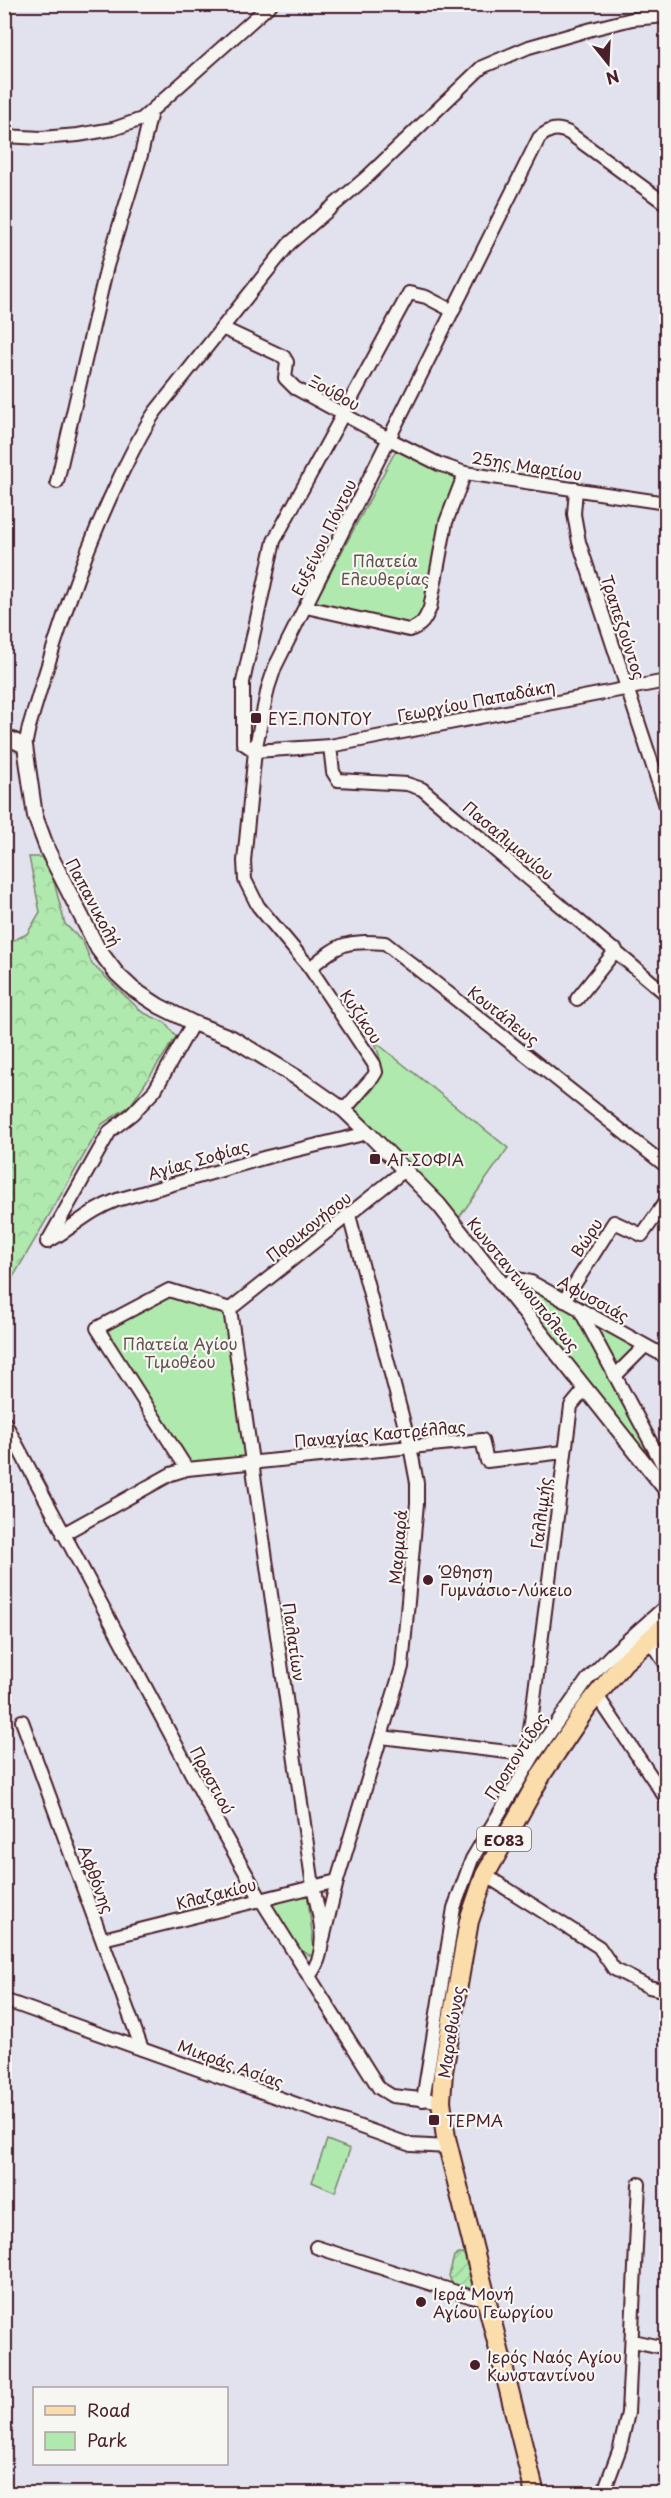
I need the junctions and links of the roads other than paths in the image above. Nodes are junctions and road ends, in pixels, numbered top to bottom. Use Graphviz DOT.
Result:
graph roads {
  1 [pos="271,4"];
  2 [pos="666,16"];
  3 [pos="151,112"];
  4 [pos="4,136"];
  5 [pos="666,204"];
  6 [pos="453,311"];
  7 [pos="222,328"];
  8 [pos="342,414"];
  9 [pos="389,439"];
  10 [pos="465,473"];
  11 [pos="57,482"];
  12 [pos="576,489"];
  13 [pos="666,503"];
  14 [pos="306,608"];
  15 [pos="666,681"];
  16 [pos="626,688"];
  17 [pos="4,736"];
  18 [pos="25,746"];
  19 [pos="330,746"];
  20 [pos="255,751"];
  21 [pos="666,806"];
  22 [pos="616,950"];
  23 [pos="310,968"];
  24 [pos="666,994"];
  25 [pos="578,999"];
  26 [pos="193,1023"];
  27 [pos="344,1110"];
  28 [pos="368,1133"];
  29 [pos="666,1166"];
  30 [pos="406,1169"];
  31 [pos="666,1201"];
  32 [pos="349,1215"];
  33 [pos="506,1286"];
  34 [pos="564,1301"];
  35 [pos="230,1309"];
  36 [pos="580,1309"];
  37 [pos="645,1346"];
  38 [pos="666,1357"];
  39 [pos="615,1376"];
  40 [pos="585,1389"];
  41 [pos="4,1421"];
  42 [pos="410,1446"];
  43 [pos="564,1452"];
  44 [pos="253,1461"];
  45 [pos="187,1469"];
  46 [pos="666,1471"];
  47 [pos="666,1490"];
  48 [pos="63,1534"];
  49 [pos="666,1606"];
  50 [pos="666,1625"];
  51 [pos="649,1640"];
  52 [pos="666,1664"];
  53 [pos="596,1694"];
  54 [pos="22,1721"];
  55 [pos="381,1737"];
  56 [pos="531,1755"];
  57 [pos="665,1797"];
  58 [pos="485,1875"];
  59 [pos="337,1881"];
  60 [pos="313,1886"];
  61 [pos="260,1898"];
  62 [pos="103,1939"];
  63 [pos="323,1939"];
  64 [pos="309,1976"];
  65 [pos="666,1991"];
  66 [pos="4,2000"];
  67 [pos="131,2021"];
  68 [pos="118,2040"];
  69 [pos="142,2049"];
  70 [pos="432,2100"];
  71 [pos="448,2147"];
  72 [pos="639,2184"];
  73 [pos="316,2247"];
  74 [pos="486,2297"];
  75 [pos="633,2342"];
  76 [pos="666,2348"];
  77 [pos="535,2493"];
  78 [pos="603,2493"];
  1 -- 3 [label="street"];
  2 -- 7 [label="street"];
  3 -- 4 [label="street"];
  3 -- 11 [label="street"];
  5 -- 6 [label="street, Ευξείνου Πόντου"];
  6 -- 8 [label="street"];
  6 -- 9 [label="street, Ευξείνου Πόντου"];
  7 -- 8 [label="street, Ξούθου"];
  7 -- 18 [label="street"];
  8 -- 9 [label="street, Ξούθου"];
  8 -- 20 [label="street"];
  9 -- 10 [label="street, 25ης Μαρτίου"];
  9 -- 14 [label="street, Ευξείνου Πόντου"];
  10 -- 12 [label="street, 25ης Μαρτίου"];
  10 -- 14 [label="street"];
  12 -- 13 [label="street, 25ης Μαρτίου"];
  12 -- 16 [label="street, Τραπεζούντος"];
  14 -- 20 [label="street, Ευξείνου Πόντου"];
  15 -- 16 [label="street, Γεωργίου Παπαδάκη"];
  16 -- 19 [label="street, Γεωργίου Παπαδάκη"];
  16 -- 21 [label="street, Τραπεζούντος"];
  17 -- 18 [label="street"];
  18 -- 26 [label="street, Παπανικολή"];
  19 -- 20 [label="street, Γεωργίου Παπαδάκη"];
  19 -- 22 [label="street, Πασαλιμανίου"];
  20 -- 23 [label="street, Ευξείνου Πόντου"];
  22 -- 24 [label="street, Πασαλιμανίου"];
  22 -- 25 [label="street"];
  23 -- 27 [label="street, Κυζίκου"];
  23 -- 29 [label="street, Κουτάλεως"];
  26 -- 27 [label="street, Παπανικολή"];
  26 -- 28 [label="street, Αγίας Σοφίας"];
  27 -- 28 [label="street, Κωνσταντινουπόλεως"];
  28 -- 30 [label="street, Κωνσταντινουπόλεως"];
  30 -- 32 [label="street, Προικονήσου"];
  30 -- 33 [label="street, Κωνσταντινουπόλεως"];
  31 -- 34 [label="street, Βώρυ"];
  32 -- 35 [label="street, Προικονήσου"];
  32 -- 42 [label="street, Μαρμαρά"];
  33 -- 34 [label="street, Αφυσσιάς"];
  33 -- 40 [label="street, Κωνσταντινουπόλεως"];
  34 -- 36 [label="street, Αφυσσιάς"];
  35 -- 44 [label="street, Παλατίων"];
  35 -- 45 [label="street"];
  36 -- 37 [label="street, Αφυσσιάς"];
  36 -- 39 [label="street"];
  37 -- 38 [label="street, Αφυσσιάς"];
  37 -- 39 [label="street"];
  39 -- 46 [label="street"];
  40 -- 43 [label="street, Γαλλιμής"];
  40 -- 47 [label="street, Κωνσταντινουπόλεως"];
  41 -- 48 [label="street, Πραστιού"];
  42 -- 43 [label="street, Παναγίας Καστρέλλας"];
  42 -- 44 [label="street, Παναγίας Καστρέλλας"];
  42 -- 55 [label="street, Μαρμαρά"];
  43 -- 56 [label="street, Γαλλιμής"];
  44 -- 45 [label="street, Παναγίας Καστρέλλας"];
  44 -- 60 [label="street, Παλατίων"];
  45 -- 48 [label="street, Παναγίας Καστρέλλας"];
  48 -- 61 [label="street, Πραστιού"];
  49 -- 56 [label="street, Προποντίδος"];
  50 -- 51 [label="main road, Μαραθώνος / ΕΟ83"];
  51 -- 52 [label="street"];
  51 -- 53 [label="main road, Μαραθώνος / ΕΟ83"];
  53 -- 57 [label="street"];
  53 -- 58 [label="main road, Μαραθώνος / ΕΟ83"];
  54 -- 62 [label="street, Αφθόνης"];
  55 -- 56 [label="street"];
  55 -- 59 [label="street, Μαρμαρά"];
  56 -- 70 [label="street, Προποντίδος"];
  58 -- 65 [label="street"];
  58 -- 70 [label="main road, Μαραθώνος / ΕΟ83"];
  59 -- 60 [label="street, Κλαζακίου"];
  59 -- 63 [label="street, Μαρμαρά"];
  60 -- 61 [label="street, Κλαζακίου"];
  60 -- 63 [label="street, Παλατίων"];
  61 -- 62 [label="street, Κλαζακίου"];
  61 -- 64 [label="street, Πραστιού"];
  62 -- 67 [label="street, Αφθόνης"];
  63 -- 64 [label="street, Παλατίων"];
  64 -- 70 [label="street, Πραστιού"];
  66 -- 68 [label="street, Μικράς Ασίας"];
  67 -- 68 [label="street"];
  67 -- 69 [label="street, Αφθόνης"];
  68 -- 69 [label="street, Μικράς Ασίας"];
  69 -- 71 [label="street, Μικράς Ασίας"];
  70 -- 71 [label="main road, Μαραθώνος / ΕΟ83"];
  71 -- 74 [label="main road, Μαραθώνος / ΕΟ83"];
  72 -- 75 [label="street"];
  73 -- 74 [label="street"];
  74 -- 77 [label="main road, Μαραθώνος / ΕΟ83"];
  75 -- 76 [label="street"];
  75 -- 78 [label="street"];
}
